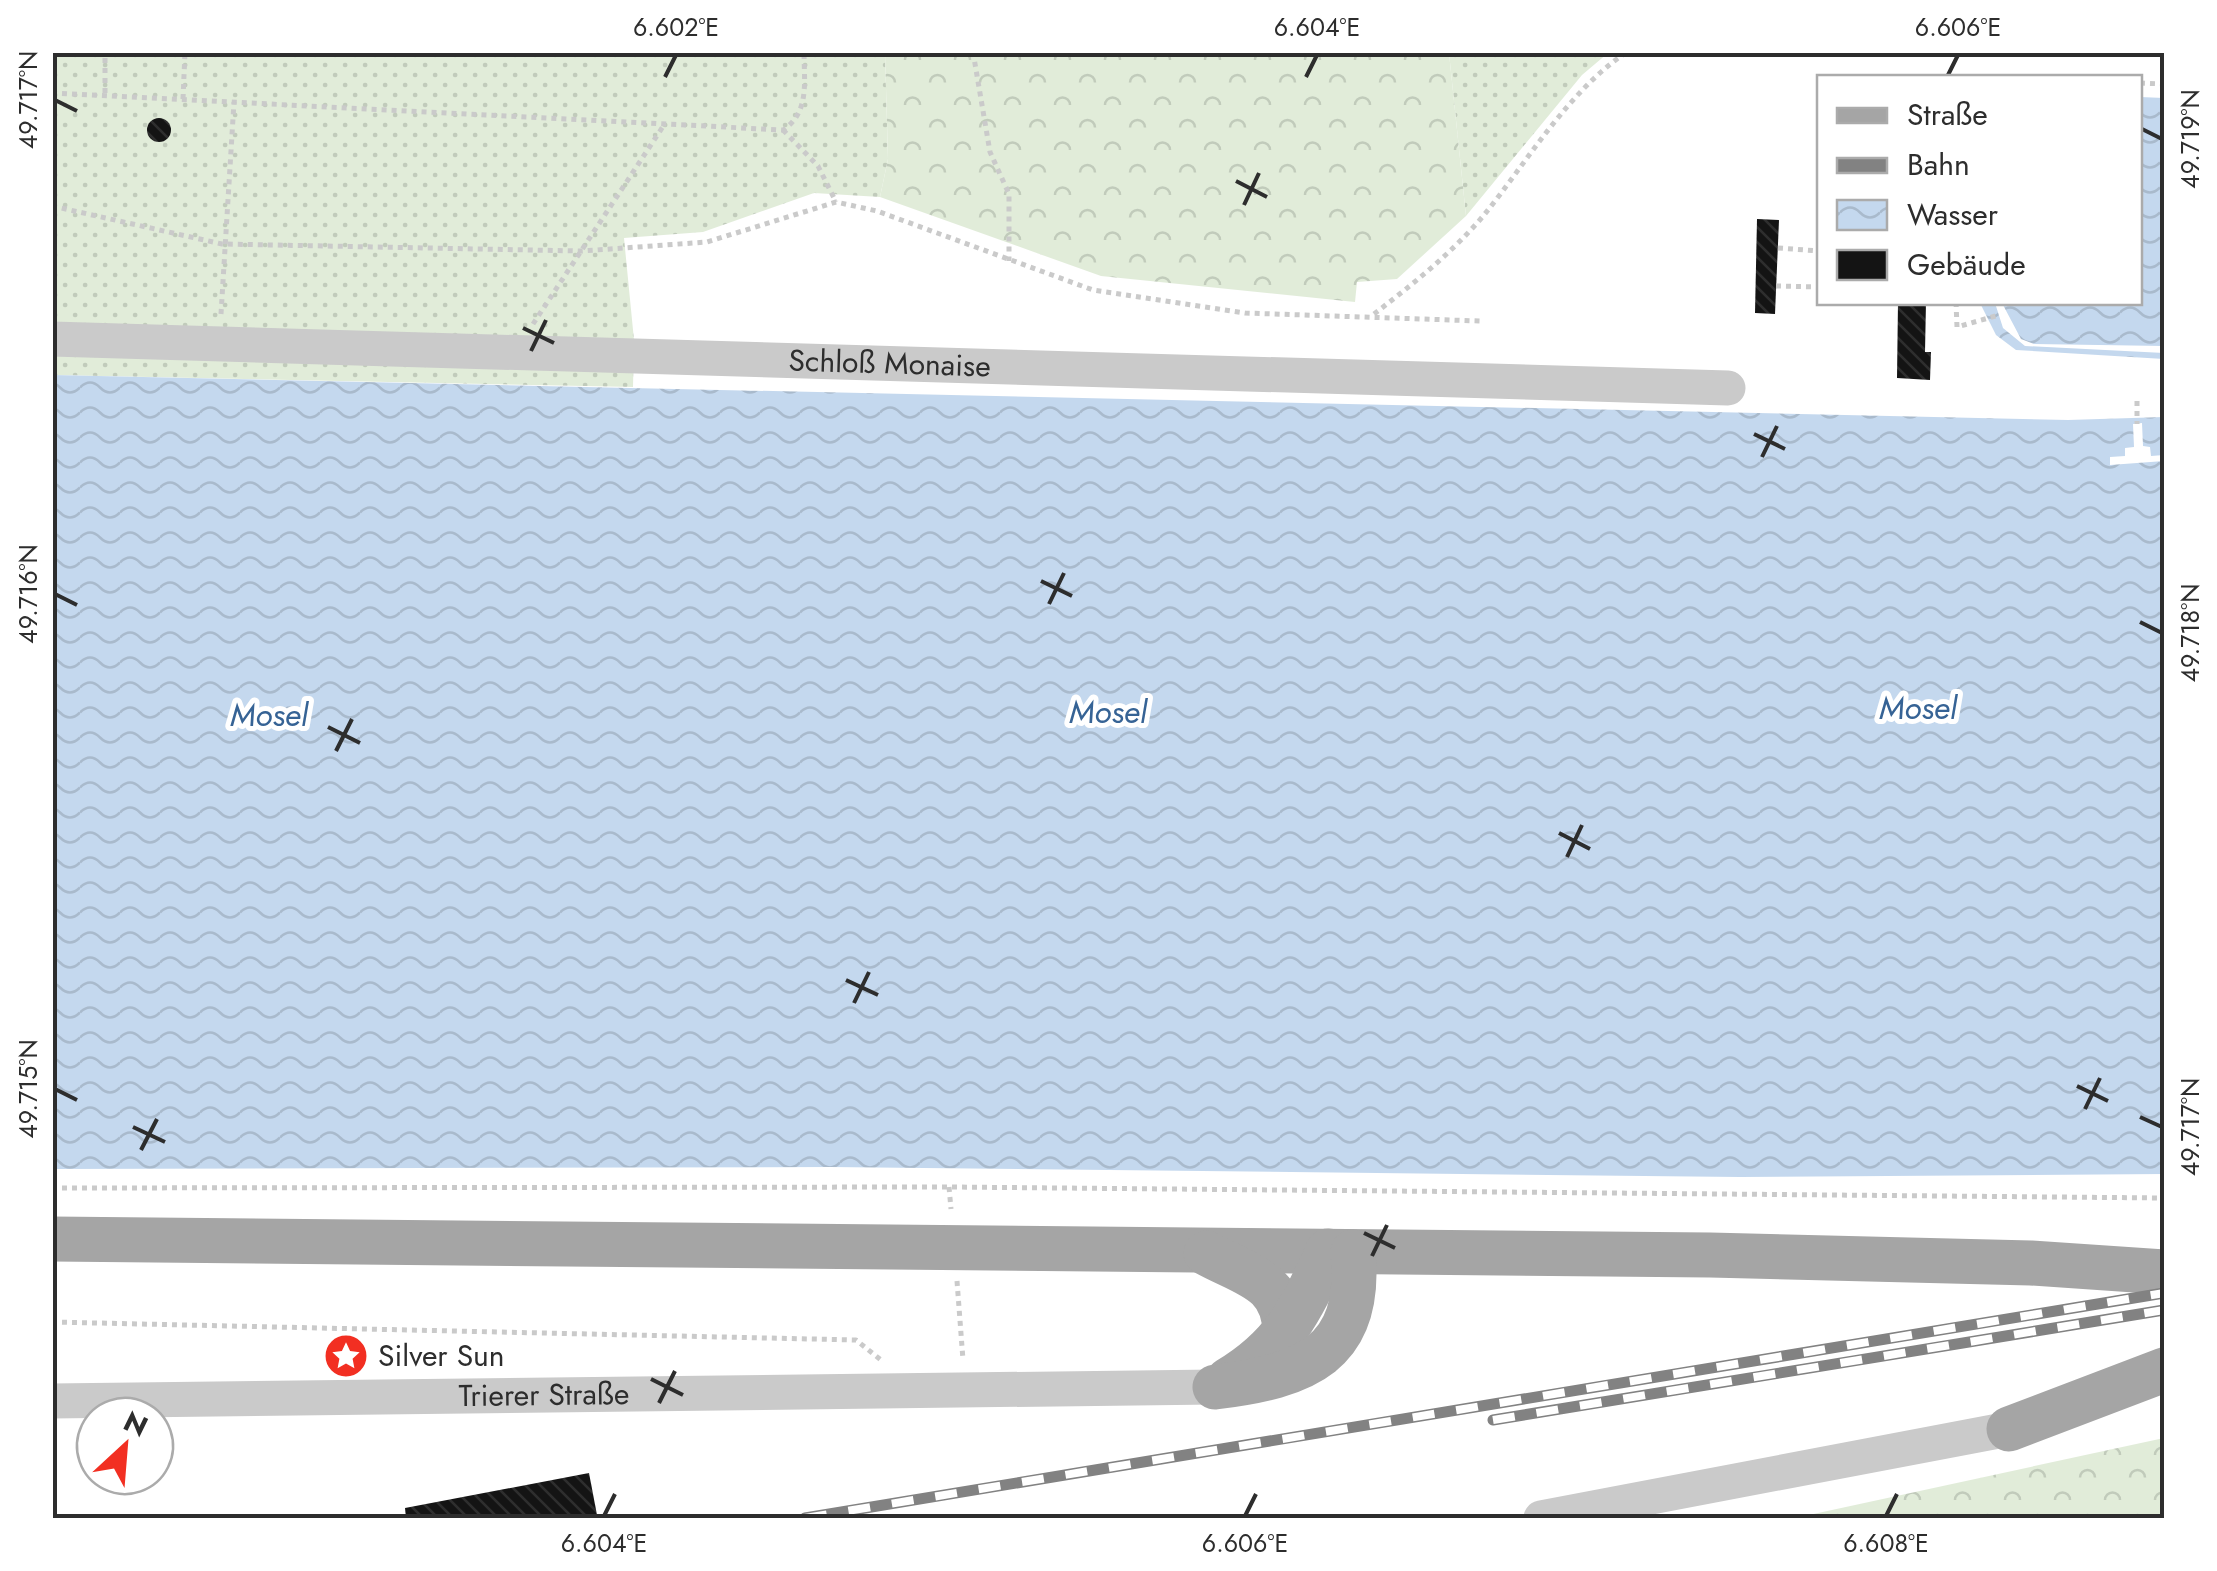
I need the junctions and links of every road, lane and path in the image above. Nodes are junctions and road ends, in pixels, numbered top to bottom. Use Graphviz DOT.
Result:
graph roads {
  1 [pos="105,52"];
  2 [pos="185,52"];
  3 [pos="804,52"];
  4 [pos="973,52"];
  5 [pos="1627,52"];
  6 [pos="52,93"];
  7 [pos="105,94"];
  8 [pos="183,98"];
  9 [pos="234,102"];
  10 [pos="665,124"];
  11 [pos="783,130"];
  12 [pos="836,202"];
  13 [pos="52,206"];
  14 [pos="222,244"];
  15 [pos="1778,248"];
  16 [pos="582,251"];
  17 [pos="1817,251"];
  18 [pos="1009,261"];
  19 [pos="1776,286"];
  20 [pos="1817,287"];
  21 [pos="1956,305"];
  22 [pos="1999,315"];
  23 [pos="1372,316"];
  24 [pos="1480,321"];
  25 [pos="52,339"];
  26 [pos="220,342"];
  27 [pos="523,350"];
  28 [pos="1728,388"];
  29 [pos="2136,401"];
  30 [pos="2137,424"];
  31 [pos="950,1187"];
  32 [pos="52,1188"];
  33 [pos="2164,1198"];
  34 [pos="951,1209"];
  35 [pos="52,1239"];
  36 [pos="1201,1250"];
  37 [pos="1341,1251"];
  38 [pos="2164,1272"];
  39 [pos="956,1278"];
  40 [pos="52,1322"];
  41 [pos="1285,1332"];
  42 [pos="944,1361"];
  43 [pos="888,1365"];
  44 [pos="2164,1370"];
  45 [pos="964,1376"];
  46 [pos="1216,1387"];
  47 [pos="2164,1395"];
  48 [pos="52,1401"];
  49 [pos="2010,1429"];
  50 [pos="1540,1518"];
  1 -- 7 [label="path"];
  2 -- 8 [label="path"];
  3 -- 11 [label="path"];
  4 -- 18 [label="path"];
  5 -- 23 [label="path"];
  6 -- 7 [label="path"];
  7 -- 8 [label="path"];
  8 -- 9 [label="path"];
  9 -- 10 [label="path"];
  9 -- 14 [label="path"];
  10 -- 11 [label="path"];
  10 -- 16 [label="path"];
  11 -- 12 [label="path"];
  12 -- 16 [label="path"];
  12 -- 18 [label="path"];
  13 -- 14 [label="path"];
  14 -- 16 [label="path"];
  14 -- 26 [label="path"];
  15 -- 17 [label="path"];
  16 -- 27 [label="path"];
  18 -- 23 [label="path"];
  19 -- 20 [label="path"];
  21 -- 22 [label="path"];
  23 -- 24 [label="path"];
  25 -- 26 [label="street, Schloß Monaise"];
  26 -- 27 [label="street, Schloß Monaise"];
  27 -- 28 [label="street, Schloß Monaise"];
  29 -- 30 [label="path"];
  31 -- 32 [label="path"];
  31 -- 33 [label="path"];
  31 -- 34 [label="path"];
  35 -- 36 [label="main road"];
  36 -- 37 [label="main road"];
  36 -- 41 [label="main road"];
  37 -- 38 [label="main road"];
  37 -- 41 [label="main road"];
  37 -- 46 [label="main road"];
  39 -- 45 [label="path"];
  40 -- 43 [label="path"];
  41 -- 46 [label="main road"];
  42 -- 45 [label="path"];
  44 -- 49 [label="main road"];
  45 -- 46 [label="street, Trierer Straße"];
  45 -- 48 [label="street, Trierer Straße"];
  47 -- 49 [label="main road"];
  49 -- 50 [label="street"];
}
